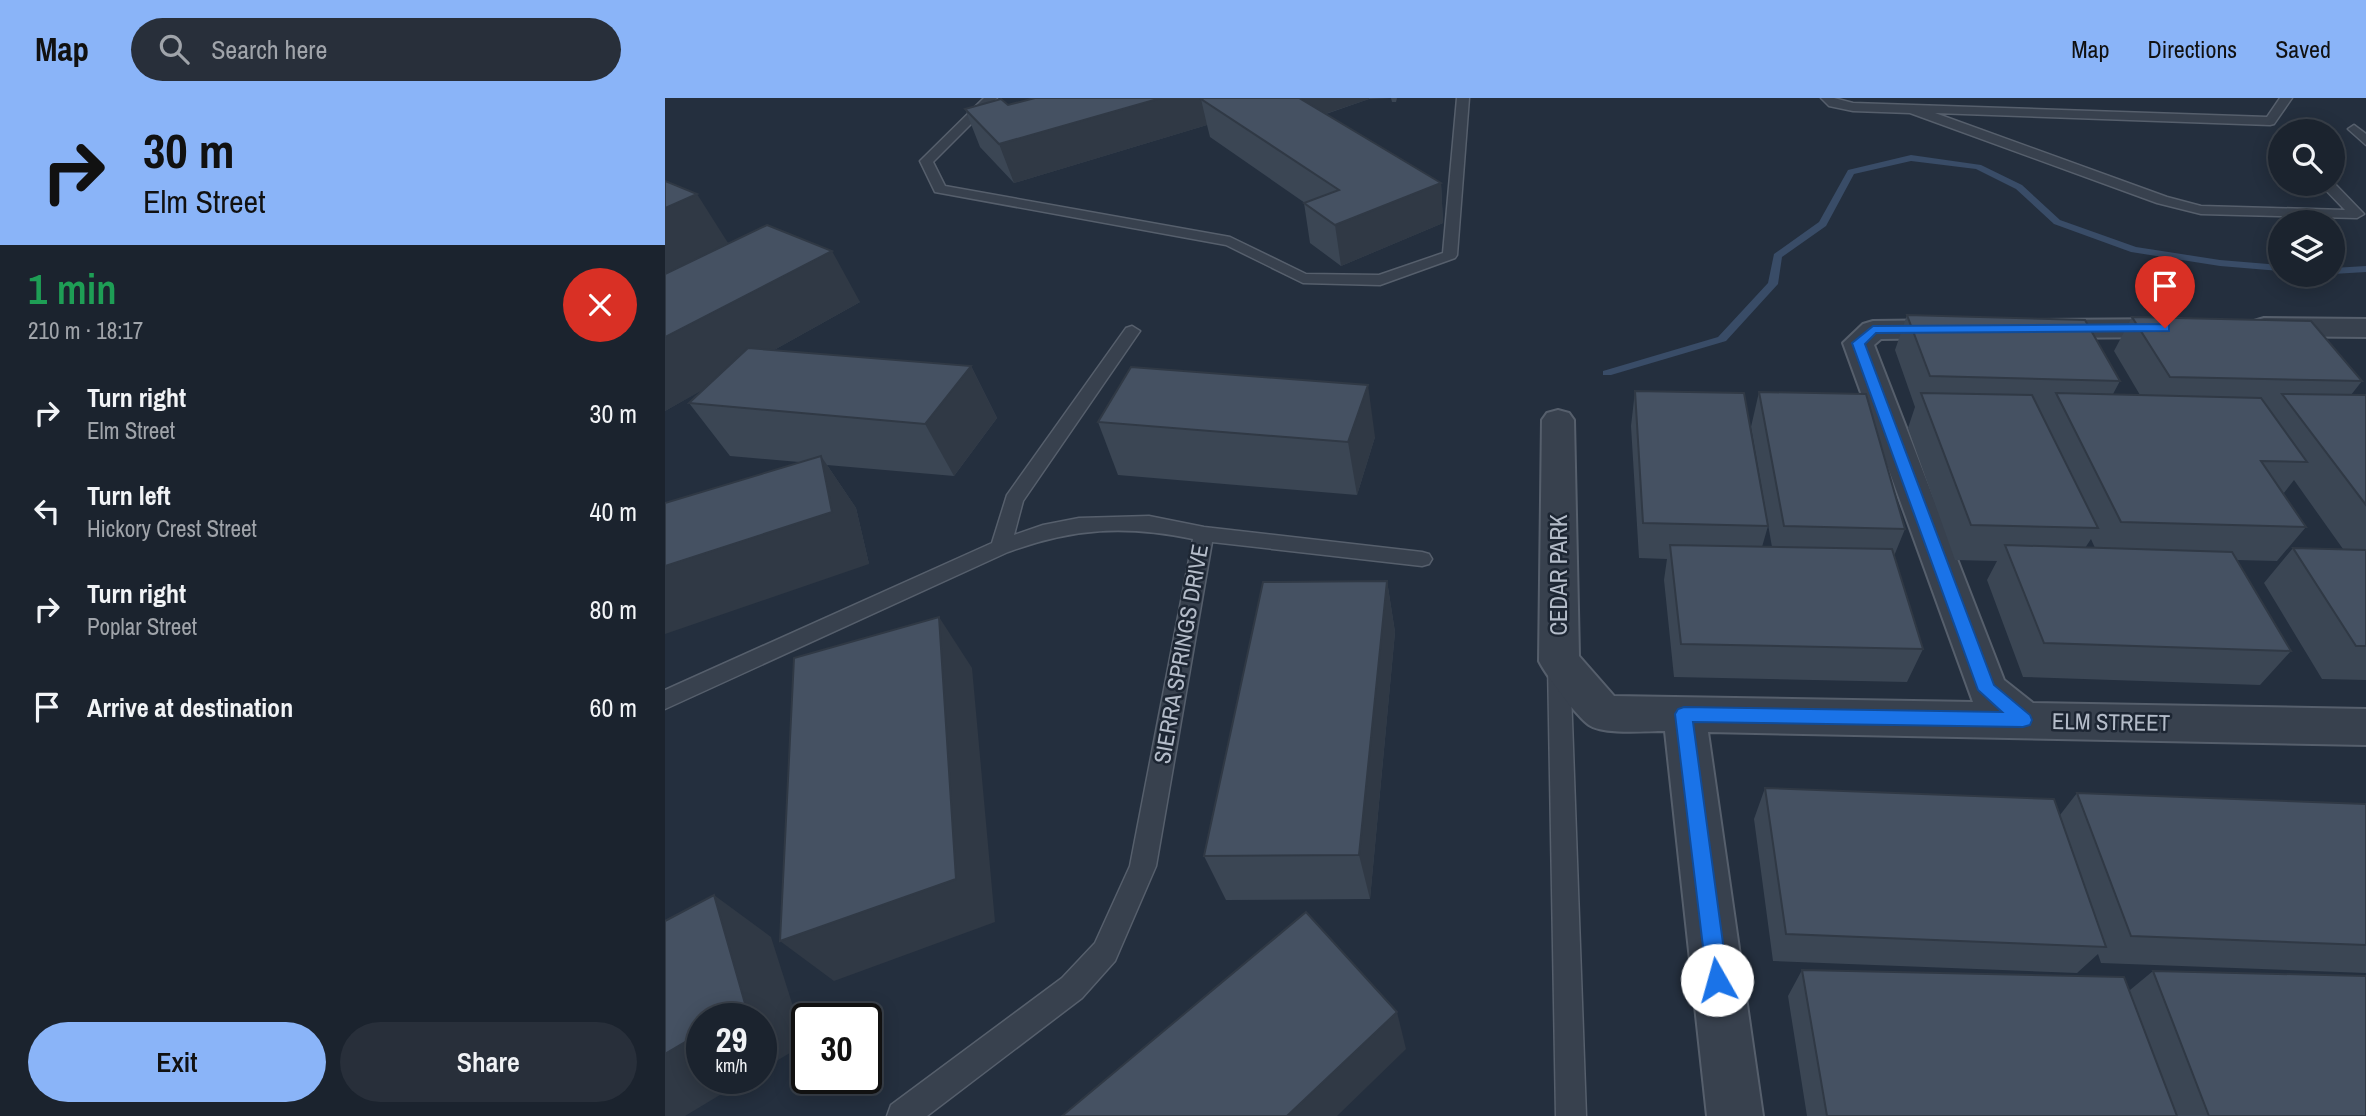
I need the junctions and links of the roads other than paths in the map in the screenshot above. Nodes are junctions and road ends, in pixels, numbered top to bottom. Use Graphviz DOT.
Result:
graph roads {
  1 [pos="991,98"];
  2 [pos="1463,98"];
  3 [pos="1827,98"];
  4 [pos="2286,98"];
  5 [pos="1914,110"];
  6 [pos="2354,129"];
  7 [pos="2366,141"];
  8 [pos="2339,196"];
  9 [pos="2242,327"];
  10 [pos="2297,327"];
  11 [pos="2201,328"];
  12 [pos="2366,328"];
  13 [pos="1132,331"];
  14 [pos="2317,352"];
  15 [pos="1558,420"];
  16 [pos="1204,534"];
  17 [pos="1001,547"];
  18 [pos="1422,559"];
  19 [pos="1559,661"];
  20 [pos="665,700"];
  21 [pos="1604,713"];
  22 [pos="1684,714"];
  23 [pos="2023,720"];
  24 [pos="2366,727"];
  25 [pos="902,1116"];
  26 [pos="1571,1116"];
  27 [pos="1735,1116"];
  1 -- 2 [label="lane"];
  3 -- 5 [label="lane"];
  4 -- 5 [label="lane"];
  5 -- 8 [label="lane"];
  6 -- 7 [label="lane"];
  9 -- 10 [label="street"];
  10 -- 12 [label="street"];
  10 -- 14 [label="street"];
  11 -- 23 [label="street"];
  13 -- 17 [label="lane"];
  15 -- 19 [label="street, CEDAR PARK"];
  16 -- 17 [label="lane, SIERRA SPRINGS DRIVE"];
  16 -- 18 [label="lane"];
  16 -- 25 [label="lane, SIERRA SPRINGS DRIVE"];
  17 -- 20 [label="lane, SIERRA SPRINGS DRIVE"];
  19 -- 21 [label="street, CEDAR PARK"];
  19 -- 26 [label="lane"];
  21 -- 22 [label="street, ELM STREET"];
  22 -- 23 [label="street, ELM STREET"];
  22 -- 27 [label="street"];
  23 -- 24 [label="street, ELM STREET"];
}
